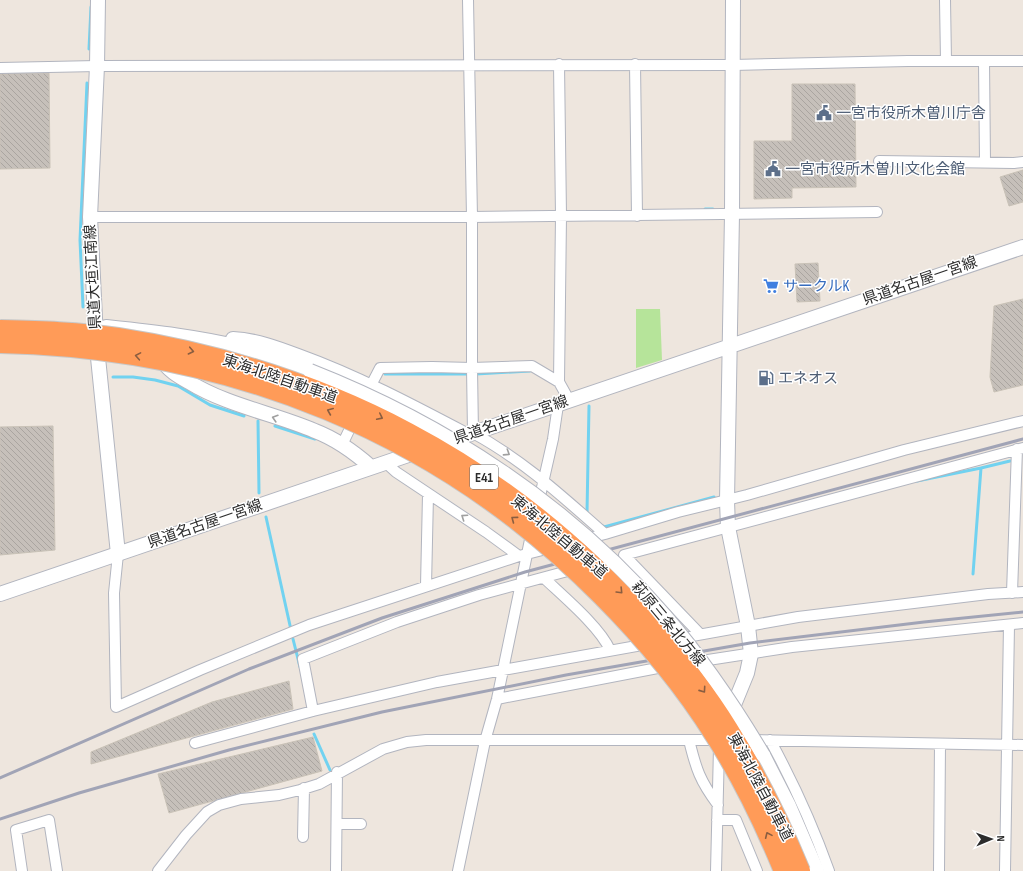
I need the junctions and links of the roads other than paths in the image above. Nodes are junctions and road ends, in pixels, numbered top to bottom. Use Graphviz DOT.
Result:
graph roads {
  1 [pos="98,0"];
  2 [pos="468,0"];
  3 [pos="733,0"];
  4 [pos="945,0"];
  5 [pos="946,61"];
  6 [pos="984,61"];
  7 [pos="1023,62"];
  8 [pos="559,64"];
  9 [pos="635,64"];
  10 [pos="733,64"];
  11 [pos="468,65"];
  12 [pos="97,66"];
  13 [pos="0,68"];
  14 [pos="879,162"];
  15 [pos="985,162"];
  16 [pos="1023,162"];
  17 [pos="877,212"];
  18 [pos="732,214"];
  19 [pos="561,216"];
  20 [pos="637,216"];
  21 [pos="90,217"];
  22 [pos="472,217"];
  23 [pos="1023,247"];
  24 [pos="0,320"];
  25 [pos="0,329"];
  26 [pos="95,332"];
  27 [pos="151,332"];
  28 [pos="199,339"];
  29 [pos="0,344"];
  30 [pos="730,346"];
  31 [pos="0,351"];
  32 [pos="472,368"];
  33 [pos="559,382"];
  34 [pos="371,386"];
  35 [pos="563,402"];
  36 [pos="1023,421"];
  37 [pos="470,434"];
  38 [pos="342,445"];
  39 [pos="1020,449"];
  40 [pos="385,462"];
  41 [pos="371,467"];
  42 [pos="544,481"];
  43 [pos="428,495"];
  44 [pos="727,500"];
  45 [pos="728,527"];
  46 [pos="605,534"];
  47 [pos="118,554"];
  48 [pos="523,555"];
  49 [pos="624,555"];
  50 [pos="544,578"];
  51 [pos="521,583"];
  52 [pos="426,586"];
  53 [pos="1023,592"];
  54 [pos="1012,593"];
  55 [pos="0,594"];
  56 [pos="1009,624"];
  57 [pos="1023,624"];
  58 [pos="748,626"];
  59 [pos="700,634"];
  60 [pos="610,650"];
  61 [pos="751,654"];
  62 [pos="503,670"];
  63 [pos="497,699"];
  64 [pos="313,711"];
  65 [pos="689,740"];
  66 [pos="720,740"];
  67 [pos="770,740"];
  68 [pos="485,741"];
  69 [pos="195,743"];
  70 [pos="940,744"];
  71 [pos="1008,744"];
  72 [pos="1023,745"];
  73 [pos="338,772"];
  74 [pos="304,788"];
  75 [pos="718,805"];
  76 [pos="717,820"];
  77 [pos="337,824"];
  78 [pos="361,824"];
  79 [pos="303,837"];
  80 [pos="22,871"];
  81 [pos="57,871"];
  82 [pos="158,871"];
  83 [pos="336,871"];
  84 [pos="458,871"];
  85 [pos="716,871"];
  86 [pos="757,871"];
  87 [pos="783,871"];
  88 [pos="802,871"];
  89 [pos="817,871"];
  90 [pos="829,871"];
  91 [pos="938,871"];
  92 [pos="1005,871"];
  1 -- 12 [label="main road, 県道大垣江南線"];
  2 -- 11 [label="street"];
  3 -- 10 [label="main road"];
  4 -- 5 [label="street"];
  5 -- 6 [label="street"];
  5 -- 10 [label="street"];
  6 -- 7 [label="street"];
  6 -- 15 [label="street"];
  8 -- 9 [label="street"];
  8 -- 11 [label="street"];
  8 -- 19 [label="street"];
  9 -- 10 [label="street"];
  9 -- 20 [label="street"];
  10 -- 18 [label="main road"];
  11 -- 12 [label="street"];
  11 -- 22 [label="street"];
  12 -- 13 [label="street"];
  12 -- 21 [label="main road, 県道大垣江南線"];
  14 -- 15 [label="street"];
  15 -- 16 [label="street"];
  17 -- 18 [label="street"];
  18 -- 20 [label="street"];
  18 -- 30 [label="main road"];
  19 -- 20 [label="street"];
  19 -- 22 [label="street"];
  19 -- 33 [label="street"];
  21 -- 22 [label="street"];
  21 -- 26 [label="main road, 県道大垣江南線"];
  22 -- 32 [label="street"];
  23 -- 30 [label="main road, 県道名古屋一宮線"];
  24 -- 26 [label="main road, 萩原三条北方線"];
  25 -- 88 [label="highway, 東海北陸自動車道 / E41, one-way, bridge"];
  26 -- 27 [label="main road, 萩原三条北方線"];
  26 -- 31 [label="main road, 萩原三条北方線"];
  26 -- 47 [label="main road, 県道大垣江南線"];
  27 -- 28 [label="main road, 萩原三条北方線"];
  38 -- 27 [label="main road, one-way"];
  28 -- 34 [label="main road"];
  28 -- 89 [label="main road, 萩原三条北方線, bridge"];
  87 -- 29 [label="highway, 東海北陸自動車道 / E41, one-way, bridge"];
  30 -- 35 [label="main road, 県道名古屋一宮線"];
  30 -- 44 [label="main road"];
  32 -- 33 [label="street"];
  32 -- 34 [label="street"];
  32 -- 37 [label="street"];
  33 -- 35 [label="street"];
  34 -- 37 [label="main road"];
  34 -- 38 [label="street"];
  35 -- 37 [label="main road, 県道名古屋一宮線"];
  35 -- 42 [label="street"];
  36 -- 44 [label="street"];
  37 -- 40 [label="main road, 県道名古屋一宮線"];
  37 -- 42 [label="street, one-way"];
  38 -- 41 [label="main road"];
  39 -- 45 [label="street"];
  39 -- 54 [label="street"];
  40 -- 41 [label="main road, 県道名古屋一宮線"];
  40 -- 43 [label="street"];
  41 -- 47 [label="main road, 県道名古屋一宮線"];
  42 -- 46 [label="street"];
  42 -- 48 [label="street"];
  48 -- 43 [label="street, one-way"];
  43 -- 52 [label="street"];
  44 -- 45 [label="main road"];
  44 -- 46 [label="street"];
  45 -- 49 [label="street"];
  45 -- 58 [label="main road"];
  46 -- 48 [label="street"];
  47 -- 52 [label="street"];
  47 -- 55 [label="main road, 県道名古屋一宮線"];
  48 -- 51 [label="street"];
  48 -- 52 [label="street"];
  49 -- 50 [label="street"];
  49 -- 59 [label="street"];
  50 -- 51 [label="street"];
  50 -- 60 [label="street"];
  51 -- 62 [label="street"];
  51 -- 64 [label="street"];
  53 -- 54 [label="street"];
  54 -- 58 [label="street"];
  56 -- 57 [label="street"];
  56 -- 61 [label="street"];
  56 -- 71 [label="street"];
  58 -- 59 [label="street"];
  58 -- 61 [label="main road"];
  59 -- 60 [label="street"];
  60 -- 62 [label="street"];
  61 -- 63 [label="street"];
  61 -- 66 [label="main road"];
  62 -- 63 [label="street"];
  62 -- 64 [label="street"];
  63 -- 68 [label="street"];
  64 -- 69 [label="street"];
  65 -- 66 [label="street"];
  65 -- 68 [label="street"];
  65 -- 75 [label="street"];
  66 -- 67 [label="street"];
  66 -- 75 [label="street"];
  67 -- 70 [label="street"];
  67 -- 90 [label="street"];
  68 -- 73 [label="street"];
  68 -- 84 [label="street"];
  70 -- 71 [label="street"];
  70 -- 91 [label="street"];
  71 -- 72 [label="street"];
  71 -- 92 [label="street"];
  73 -- 74 [label="street"];
  73 -- 77 [label="street"];
  74 -- 79 [label="street"];
  74 -- 82 [label="street"];
  75 -- 76 [label="street"];
  76 -- 85 [label="street"];
  76 -- 86 [label="street"];
  77 -- 78 [label="street"];
  77 -- 83 [label="street"];
  80 -- 81 [label="street"];
}
